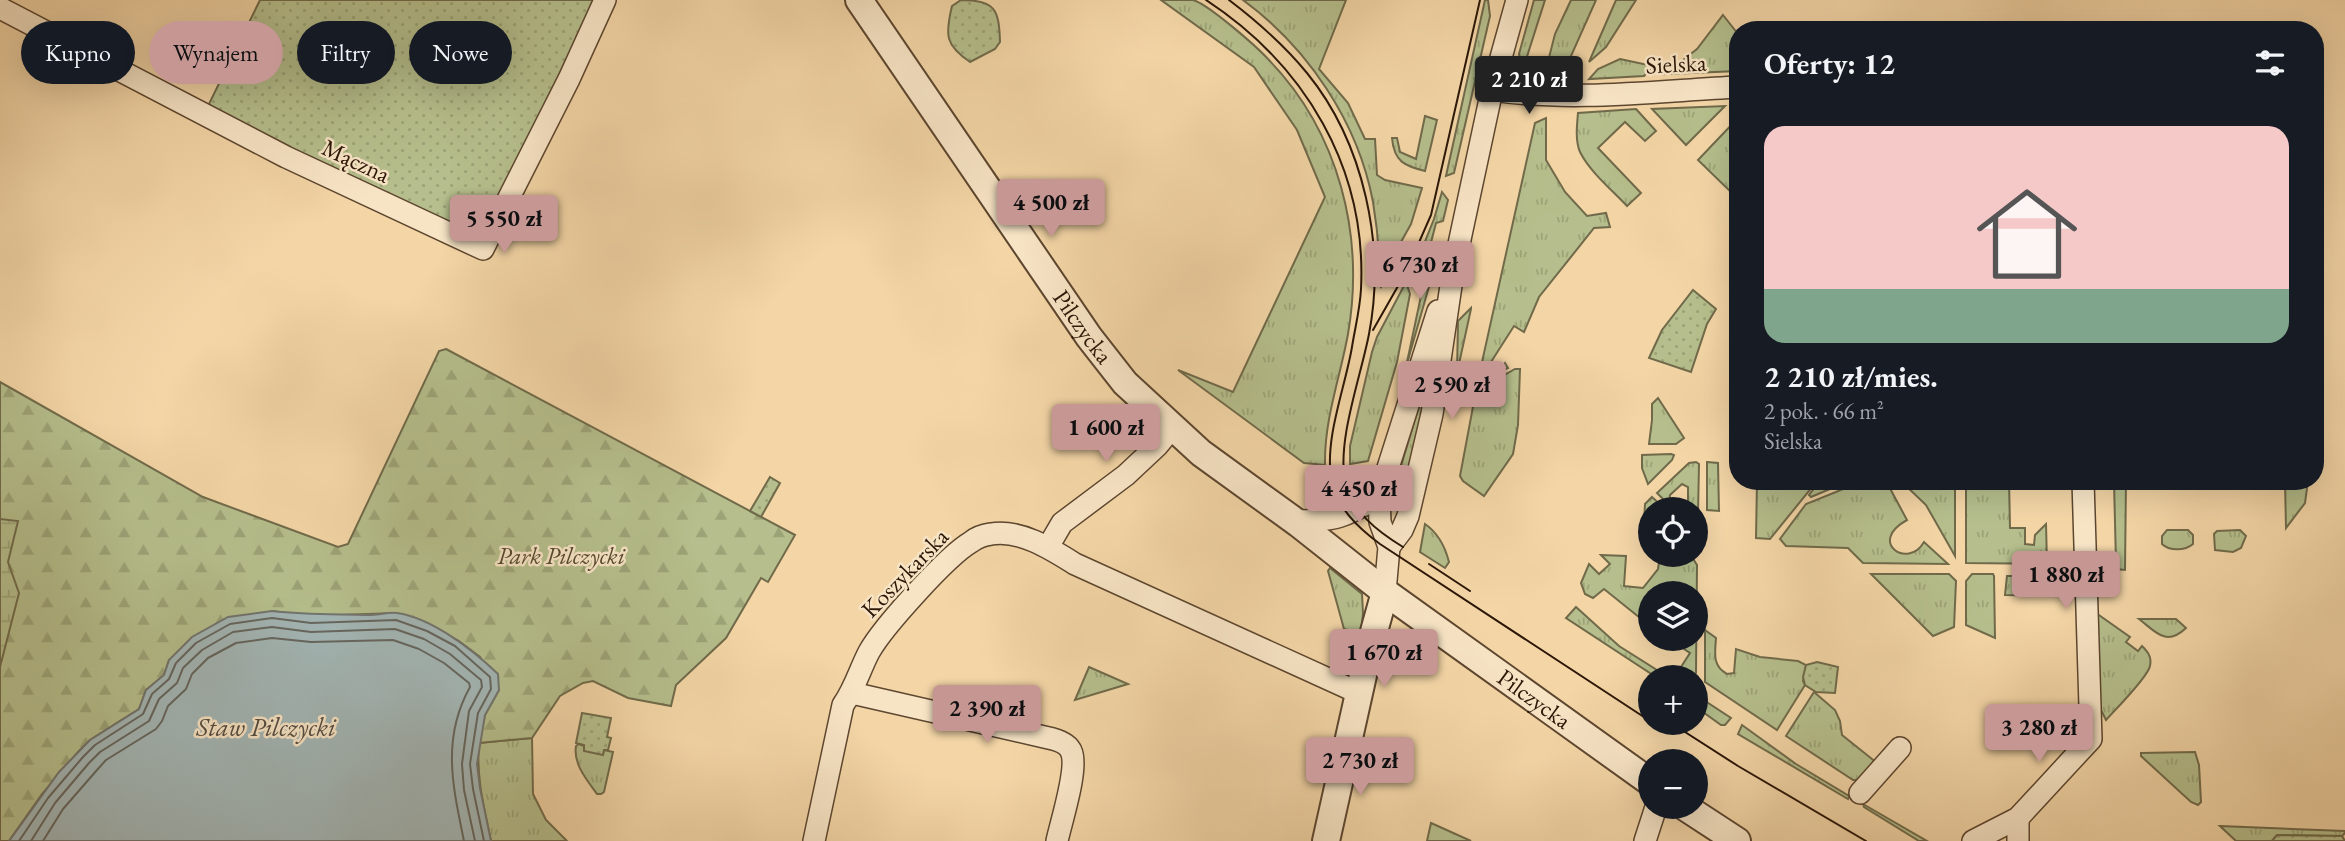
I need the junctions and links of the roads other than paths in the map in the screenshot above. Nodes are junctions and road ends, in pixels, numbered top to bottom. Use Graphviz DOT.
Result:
graph roads {
  1 [pos="605,0"];
  2 [pos="859,0"];
  3 [pos="1517,0"];
  4 [pos="0,8"];
  5 [pos="1729,87"];
  6 [pos="1492,90"];
  7 [pos="1452,272"];
  8 [pos="1172,428"];
  9 [pos="2083,490"];
  10 [pos="1379,496"];
  11 [pos="1295,522"];
  12 [pos="1048,547"];
  13 [pos="1389,547"];
  14 [pos="1385,592"];
  15 [pos="852,693"];
  16 [pos="1359,693"];
  17 [pos="1900,748"];
  18 [pos="1638,773"];
  19 [pos="1860,793"];
  20 [pos="2018,818"];
  21 [pos="1653,819"];
  22 [pos="1703,819"];
  23 [pos="814,841"];
  24 [pos="1057,841"];
  25 [pos="1326,841"];
  26 [pos="1645,841"];
  27 [pos="1737,841"];
  28 [pos="1973,841"];
  29 [pos="2018,841"];
  1 -- 4 [label="street, Mączna"];
  2 -- 8 [label="street, Pilczycka"];
  3 -- 6 [label="street"];
  5 -- 6 [label="street, Sielska"];
  6 -- 7 [label="street"];
  7 -- 10 [label="street"];
  7 -- 13 [label="street"];
  8 -- 11 [label="street, Pilczycka"];
  8 -- 12 [label="street"];
  9 -- 20 [label="street"];
  10 -- 11 [label="street"];
  10 -- 13 [label="street"];
  11 -- 14 [label="street, Pilczycka"];
  12 -- 15 [label="street, Koszykarska"];
  12 -- 16 [label="street, Koszykarska"];
  13 -- 14 [label="street"];
  14 -- 16 [label="street"];
  14 -- 18 [label="street, Pilczycka"];
  15 -- 23 [label="street, Koszykarska"];
  15 -- 24 [label="street"];
  16 -- 25 [label="street"];
  17 -- 19 [label="street"];
  20 -- 28 [label="street"];
  20 -- 29 [label="street"];
  21 -- 26 [label="street"];
  22 -- 27 [label="street"];
}
